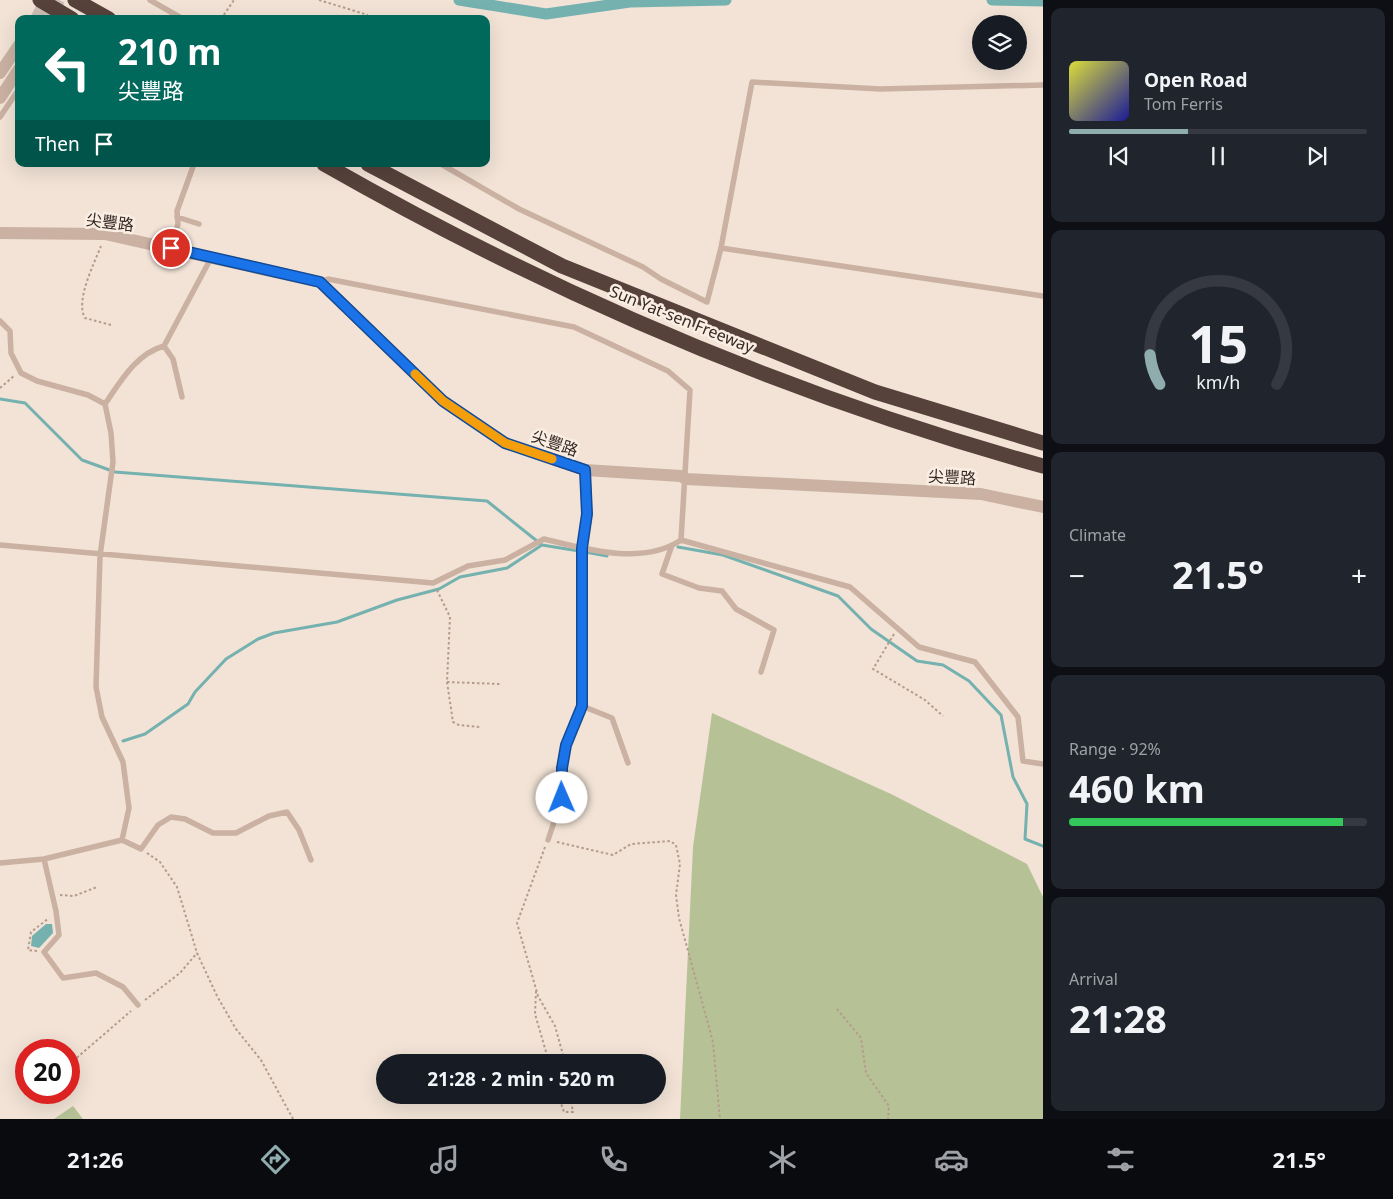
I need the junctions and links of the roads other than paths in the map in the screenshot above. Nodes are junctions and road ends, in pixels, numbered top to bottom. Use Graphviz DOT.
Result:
graph roads {
  1 [pos="40,0"];
  2 [pos="75,0"];
  3 [pos="150,0"];
  4 [pos="65,15"];
  5 [pos="102,15"];
  6 [pos="176,15"];
  7 [pos="15,51"];
  8 [pos="0,73"];
  9 [pos="15,75"];
  10 [pos="1043,85"];
  11 [pos="15,95"];
  12 [pos="0,98"];
  13 [pos="0,117"];
  14 [pos="193,167"];
  15 [pos="329,167"];
  16 [pos="374,167"];
  17 [pos="446,167"];
  18 [pos="177,217"];
  19 [pos="199,224"];
  20 [pos="0,233"];
  21 [pos="171,248"];
  22 [pos="721,248"];
  23 [pos="212,258"];
  24 [pos="320,282"];
  25 [pos="1043,296"];
  26 [pos="0,321"];
  27 [pos="164,346"];
  28 [pos="182,397"];
  29 [pos="105,404"];
  30 [pos="1043,443"];
  31 [pos="1043,466"];
  32 [pos="585,470"];
  33 [pos="686,479"];
  34 [pos="1043,507"];
  35 [pos="681,540"];
  36 [pos="0,545"];
  37 [pos="672,545"];
  38 [pos="582,554"];
  39 [pos="100,556"];
  40 [pos="761,672"];
  41 [pos="582,706"];
  42 [pos="628,763"];
  43 [pos="1043,764"];
  44 [pos="122,840"];
  45 [pos="548,840"];
  46 [pos="44,859"];
  47 [pos="311,860"];
  48 [pos="0,863"];
  49 [pos="138,1005"];
  1 -- 4 [label="highway"];
  2 -- 5 [label="highway"];
  3 -- 6 [label="lane"];
  7 -- 8 [label="street"];
  9 -- 12 [label="street"];
  10 -- 22 [label="lane"];
  11 -- 13 [label="lane"];
  14 -- 18 [label="lane"];
  15 -- 31 [label="highway, Sun Yat-sen Freeway"];
  16 -- 30 [label="highway, Sun Yat-sen Freeway"];
  17 -- 22 [label="lane"];
  18 -- 19 [label="lane"];
  18 -- 21 [label="lane"];
  20 -- 21 [label="street, 尖豐路"];
  21 -- 23 [label="street, 尖豐路"];
  22 -- 25 [label="lane"];
  23 -- 24 [label="street, 尖豐路"];
  23 -- 27 [label="lane"];
  24 -- 32 [label="street, 尖豐路"];
  24 -- 33 [label="lane"];
  26 -- 29 [label="lane"];
  27 -- 28 [label="lane"];
  27 -- 29 [label="lane"];
  29 -- 39 [label="lane"];
  32 -- 33 [label="street, 尖豐路"];
  32 -- 38 [label="street"];
  33 -- 34 [label="street, 尖豐路"];
  33 -- 35 [label="lane"];
  35 -- 37 [label="lane"];
  35 -- 43 [label="lane"];
  36 -- 39 [label="lane"];
  37 -- 38 [label="lane"];
  37 -- 40 [label="lane"];
  38 -- 39 [label="lane"];
  38 -- 41 [label="street"];
  39 -- 44 [label="lane"];
  41 -- 42 [label="lane"];
  41 -- 45 [label="lane"];
  44 -- 46 [label="lane"];
  44 -- 47 [label="lane"];
  46 -- 48 [label="lane"];
  46 -- 49 [label="lane"];
}
